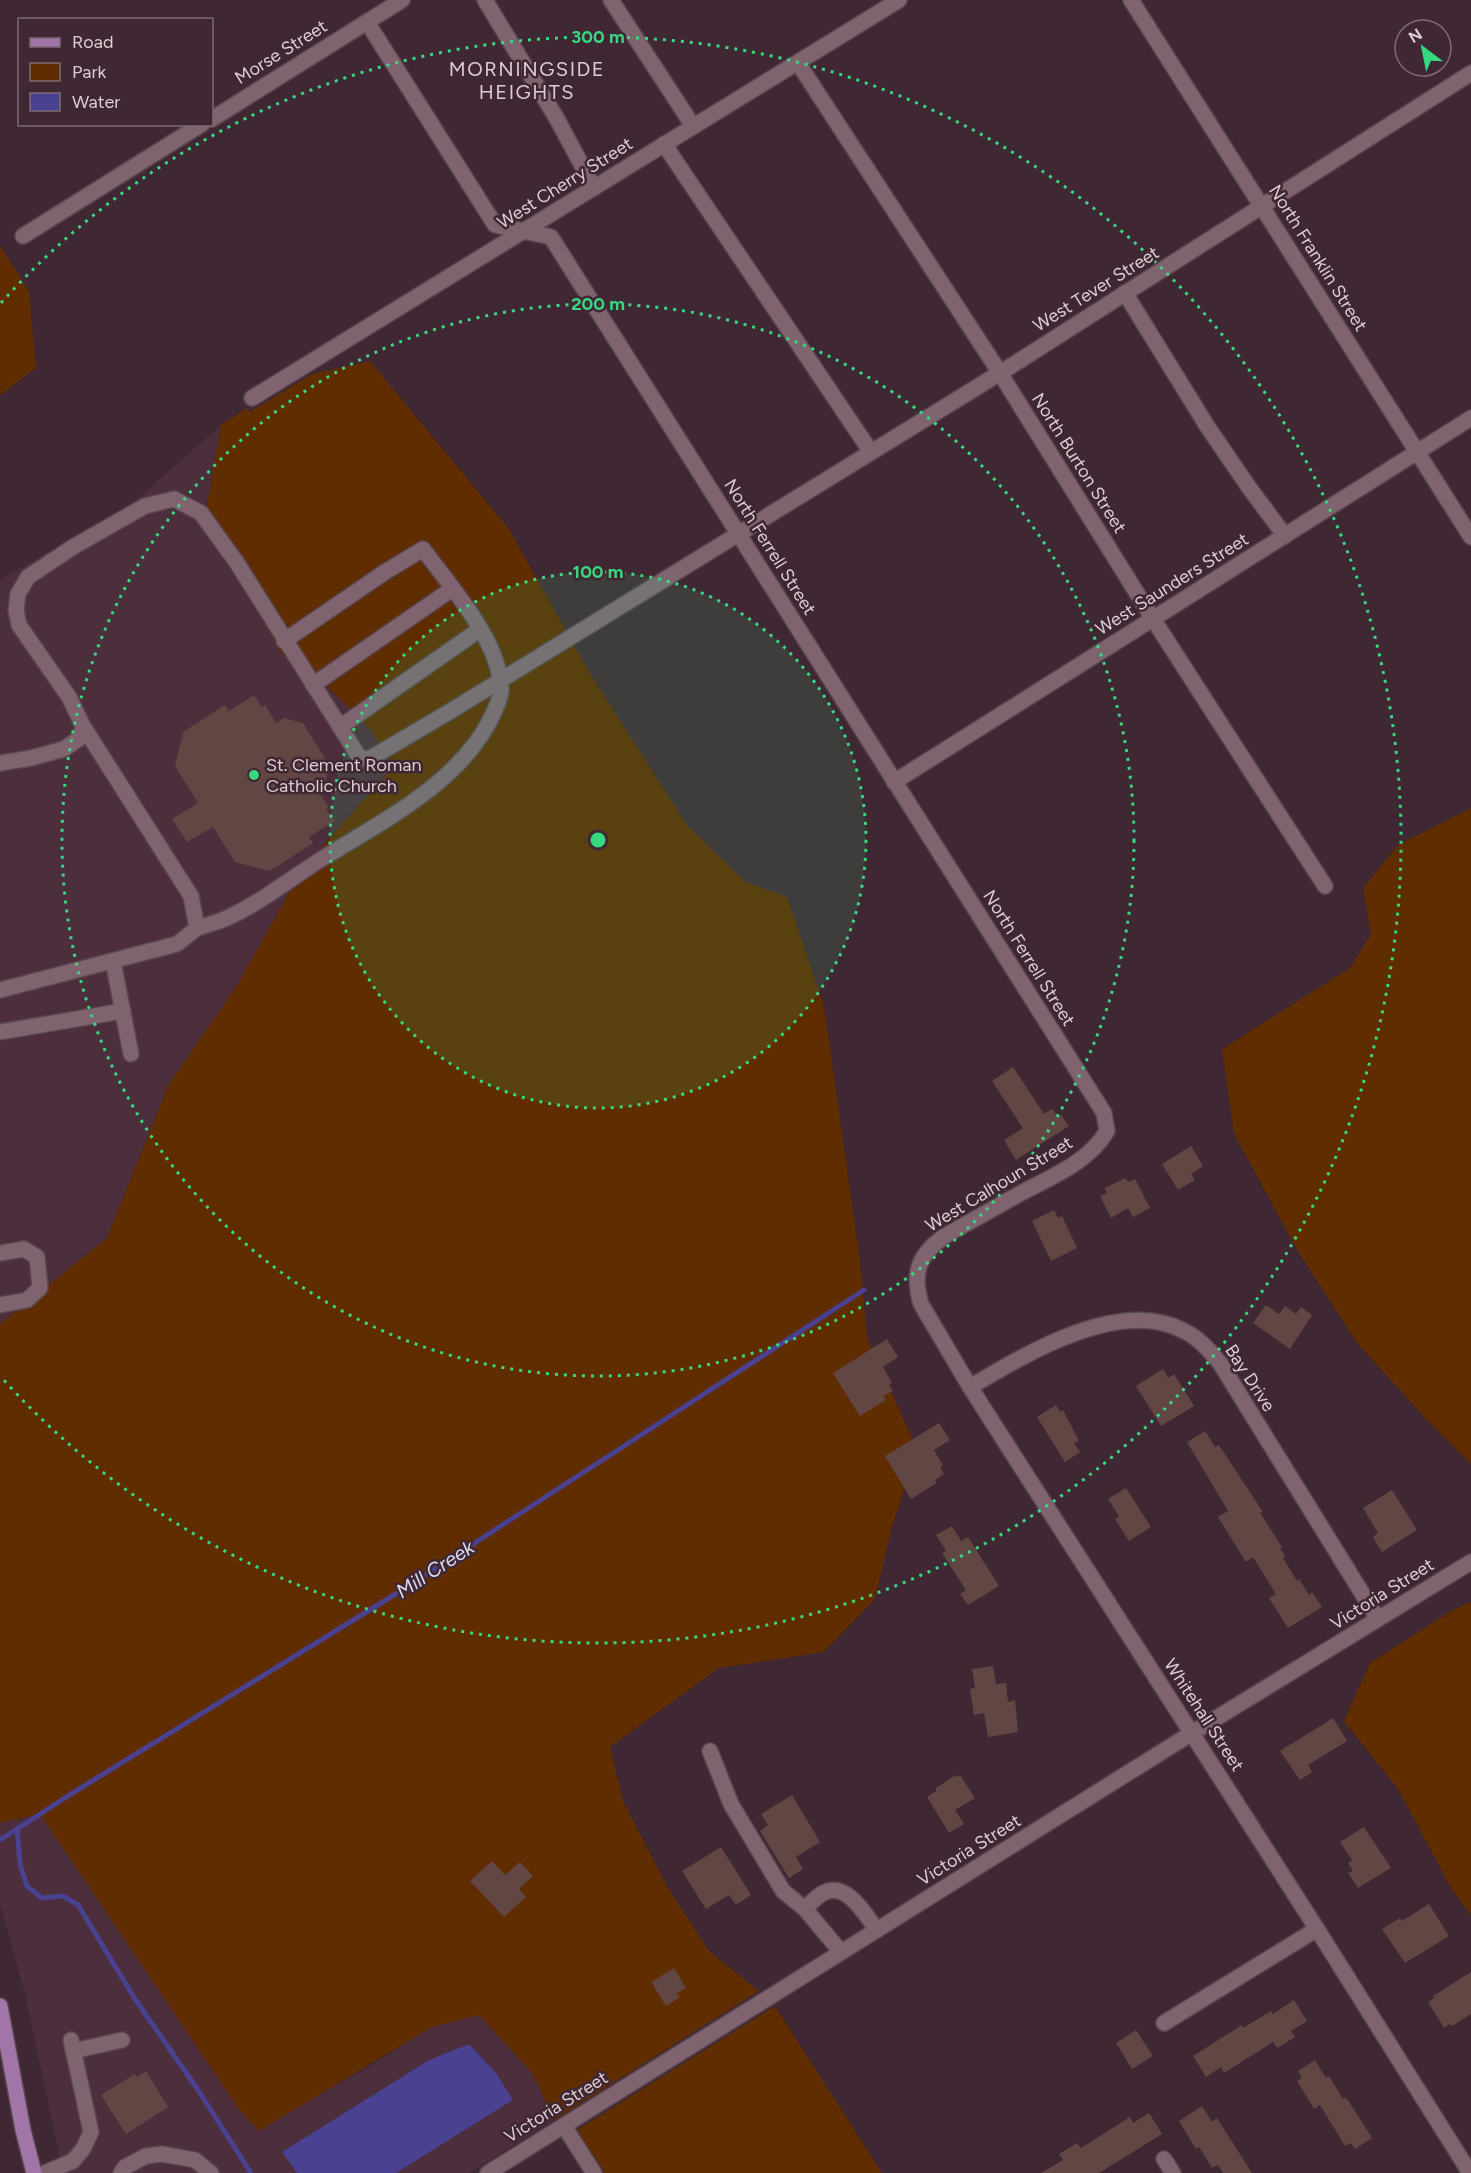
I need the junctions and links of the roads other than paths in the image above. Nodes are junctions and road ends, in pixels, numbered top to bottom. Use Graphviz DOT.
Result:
graph roads {
  1 [pos="402,0"];
  2 [pos="485,0"];
  3 [pos="611,0"];
  4 [pos="1131,0"];
  5 [pos="889,3"];
  6 [pos="367,22"];
  7 [pos="798,63"];
  8 [pos="1471,73"];
  9 [pos="213,118"];
  10 [pos="199,126"];
  11 [pos="693,126"];
  12 [pos="664,144"];
  13 [pos="594,188"];
  14 [pos="1262,206"];
  15 [pos="523,232"];
  16 [pos="23,236"];
  17 [pos="1125,293"];
  18 [pos="1000,373"];
  19 [pos="252,398"];
  20 [pos="1471,418"];
  21 [pos="871,452"];
  22 [pos="1417,453"];
  23 [pos="739,533"];
  24 [pos="1285,536"];
  25 [pos="1471,537"];
  26 [pos="452,589"];
  27 [pos="1153,620"];
  28 [pos="479,630"];
  29 [pos="284,641"];
  30 [pos="500,681"];
  31 [pos="313,685"];
  32 [pos="83,726"];
  33 [pos="340,727"];
  34 [pos="0,763"];
  35 [pos="894,782"];
  36 [pos="1325,886"];
  37 [pos="197,928"];
  38 [pos="113,961"];
  39 [pos="0,990"];
  40 [pos="123,1011"];
  41 [pos="0,1032"];
  42 [pos="131,1054"];
  43 [pos="1107,1131"];
  44 [pos="0,1253"];
  45 [pos="917,1274"];
  46 [pos="0,1305"];
  47 [pos="970,1387"];
  48 [pos="1471,1562"];
  49 [pos="1378,1619"];
  50 [pos="1192,1733"];
  51 [pos="711,1751"];
  52 [pos="805,1909"];
  53 [pos="1317,1929"];
  54 [pos="877,1930"];
  55 [pos="841,1952"];
  56 [pos="0,2006"];
  57 [pos="1164,2022"];
  58 [pos="122,2040"];
  59 [pos="564,2126"];
  60 [pos="1164,2159"];
  61 [pos="34,2173"];
  62 [pos="45,2173"];
  63 [pos="121,2173"];
  64 [pos="211,2173"];
  65 [pos="488,2173"];
  66 [pos="594,2173"];
  67 [pos="1173,2173"];
  68 [pos="1470,2173"];
  1 -- 6 [label="street, Morse Street"];
  2 -- 13 [label="street"];
  3 -- 11 [label="street"];
  4 -- 14 [label="street, North Franklin Street"];
  5 -- 7 [label="street, West Cherry Street"];
  6 -- 9 [label="street, Morse Street"];
  6 -- 15 [label="street, North Ferrell Street"];
  7 -- 11 [label="street, West Cherry Street"];
  7 -- 18 [label="street, North Burton Street"];
  8 -- 14 [label="street, West Tever Street"];
  10 -- 16 [label="street"];
  11 -- 12 [label="street, West Cherry Street"];
  12 -- 13 [label="street, West Cherry Street"];
  12 -- 21 [label="street"];
  13 -- 15 [label="street, West Cherry Street"];
  14 -- 17 [label="street, West Tever Street"];
  14 -- 22 [label="street, North Franklin Street"];
  15 -- 19 [label="street, West Cherry Street"];
  15 -- 23 [label="street, North Ferrell Street"];
  17 -- 18 [label="street, West Tever Street"];
  17 -- 24 [label="street"];
  18 -- 21 [label="street, West Tever Street"];
  18 -- 27 [label="street, North Burton Street"];
  20 -- 22 [label="street, West Saunders Street"];
  21 -- 23 [label="street, West Tever Street"];
  22 -- 24 [label="street, West Saunders Street"];
  22 -- 25 [label="street, North Franklin Street"];
  23 -- 30 [label="street, West Tever Street"];
  23 -- 35 [label="street, North Ferrell Street"];
  24 -- 27 [label="street, West Saunders Street"];
  26 -- 28 [label="street"];
  26 -- 29 [label="street"];
  26 -- 31 [label="street"];
  27 -- 35 [label="street, West Saunders Street"];
  27 -- 36 [label="street, North Burton Street"];
  28 -- 30 [label="street"];
  28 -- 33 [label="street"];
  29 -- 31 [label="street, West Tever Street"];
  29 -- 32 [label="street, West Tever Street"];
  30 -- 33 [label="street, West Tever Street"];
  30 -- 37 [label="street"];
  31 -- 33 [label="street, West Tever Street"];
  32 -- 34 [label="street"];
  32 -- 37 [label="street, West Tever Street"];
  35 -- 43 [label="street, North Ferrell Street"];
  37 -- 38 [label="street"];
  38 -- 39 [label="street"];
  38 -- 40 [label="street"];
  40 -- 41 [label="street"];
  40 -- 42 [label="street"];
  43 -- 45 [label="street, West Calhoun Street"];
  44 -- 46 [label="street"];
  45 -- 47 [label="street, Whitehall Street"];
  47 -- 49 [label="street, Bay Drive"];
  47 -- 50 [label="street, Whitehall Street"];
  48 -- 49 [label="street, Victoria Street"];
  49 -- 50 [label="street, Victoria Street"];
  50 -- 53 [label="street, Whitehall Street"];
  50 -- 54 [label="street, Victoria Street"];
  51 -- 52 [label="street"];
  52 -- 54 [label="street"];
  52 -- 55 [label="street"];
  53 -- 57 [label="street"];
  53 -- 68 [label="street, Whitehall Street"];
  54 -- 55 [label="street, Victoria Street"];
  55 -- 59 [label="street, Victoria Street"];
  56 -- 61 [label="main road"];
  58 -- 62 [label="street"];
  59 -- 65 [label="street, Victoria Street"];
  59 -- 66 [label="street"];
  60 -- 67 [label="street"];
  63 -- 64 [label="street"];
}
